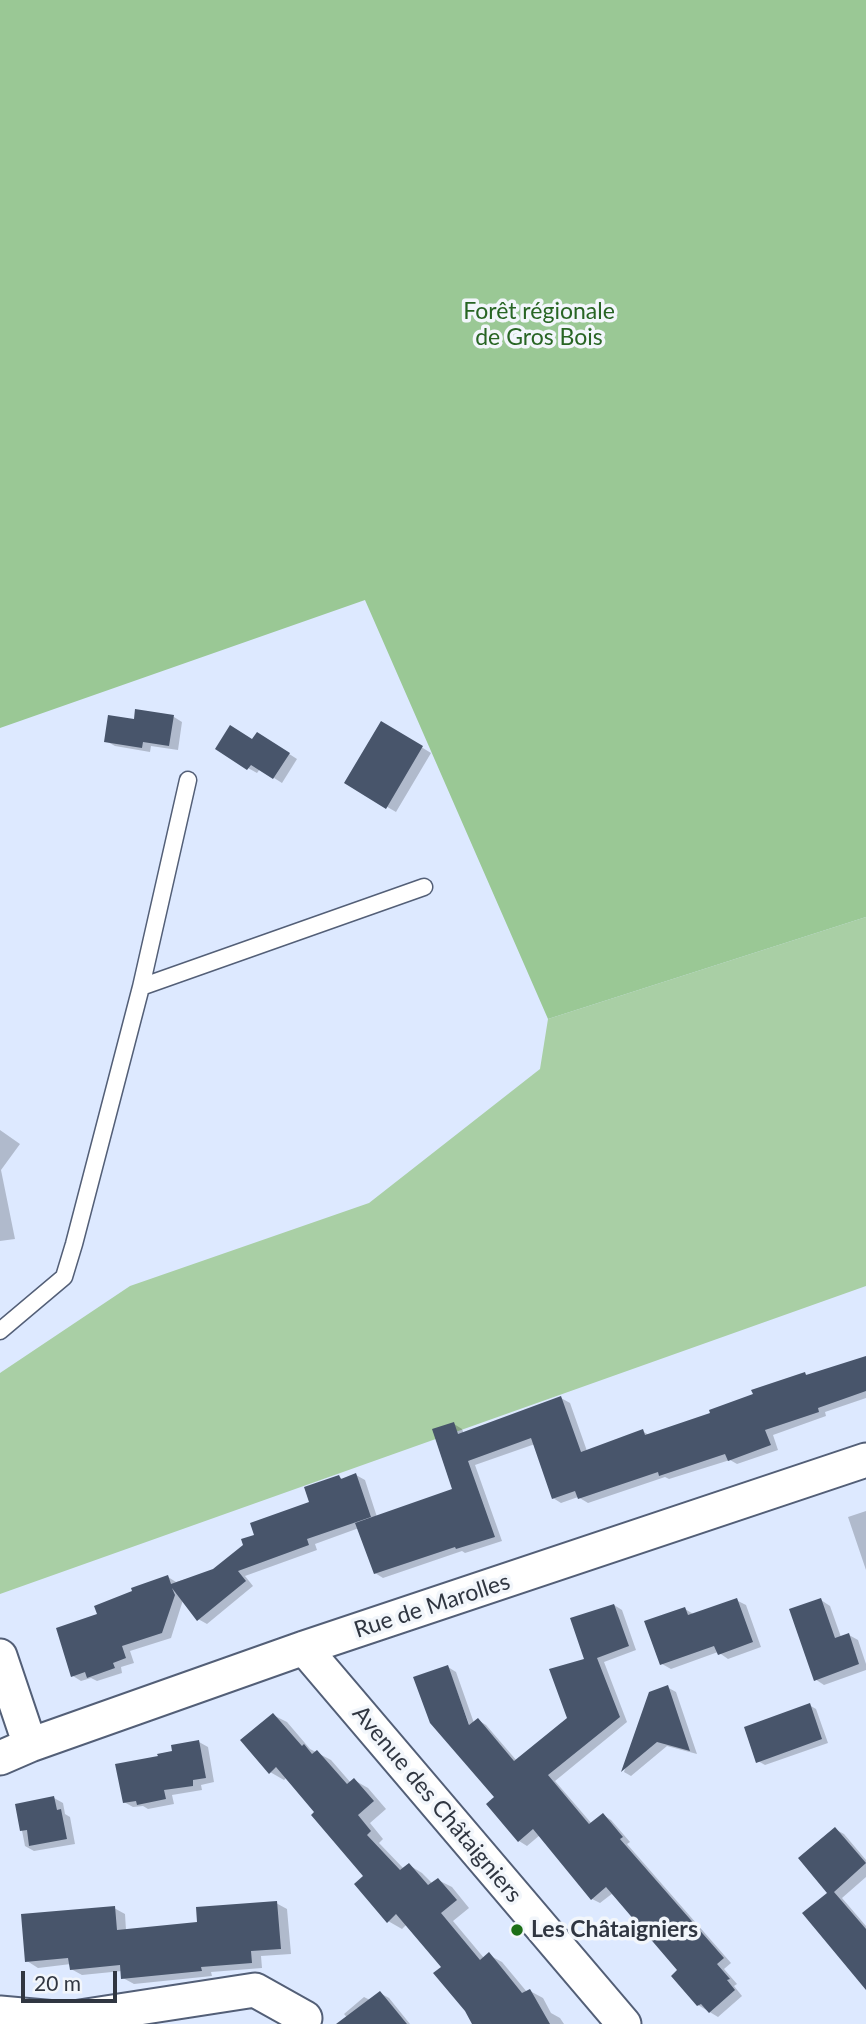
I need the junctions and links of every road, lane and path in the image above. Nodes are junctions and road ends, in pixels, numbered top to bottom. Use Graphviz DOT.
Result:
graph roads {
  1 [pos="188,780"];
  2 [pos="424,887"];
  3 [pos="141,987"];
  4 [pos="0,1331"];
  5 [pos="866,1461"];
  6 [pos="304,1648"];
  7 [pos="0,1656"];
  8 [pos="30,1745"];
  9 [pos="0,1758"];
  10 [pos="0,2013"];
  11 [pos="305,2018"];
  12 [pos="624,2024"];
  1 -- 3 [label="lane"];
  2 -- 3 [label="lane"];
  3 -- 4 [label="lane"];
  5 -- 6 [label="street, Rue de Marolles"];
  6 -- 8 [label="street, Rue de Marolles"];
  6 -- 12 [label="street, Avenue des Châtaigniers"];
  7 -- 8 [label="street"];
  8 -- 9 [label="street, Rue de Marolles"];
  10 -- 11 [label="street"];
}
